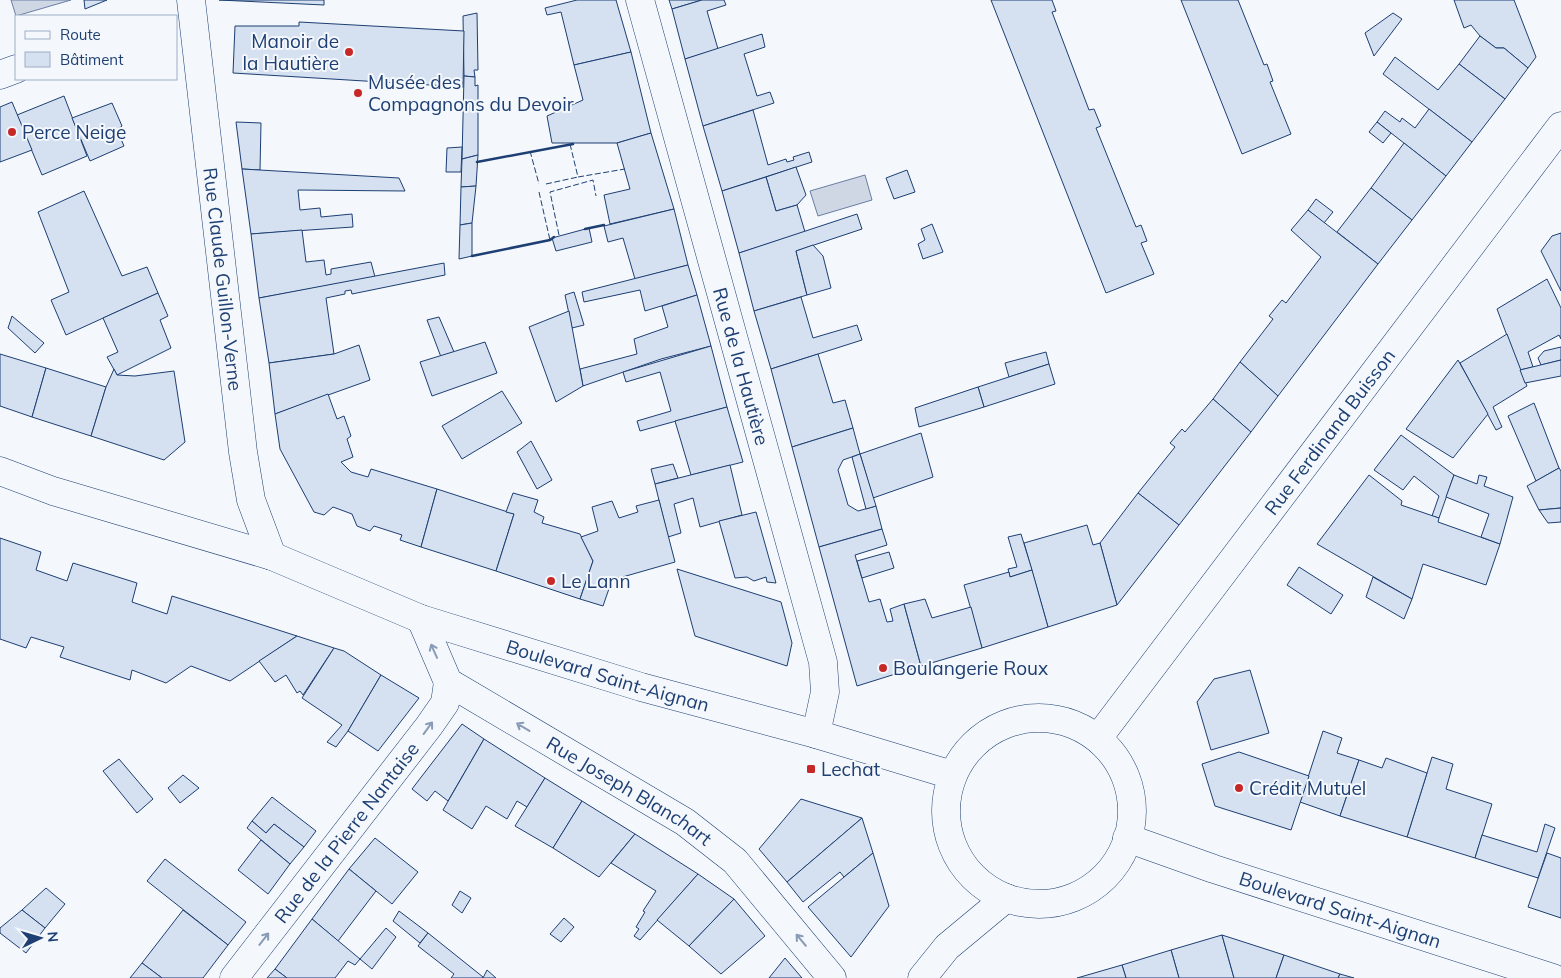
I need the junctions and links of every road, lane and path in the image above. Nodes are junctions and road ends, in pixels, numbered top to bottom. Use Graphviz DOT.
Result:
graph roads {
  1 [pos="640,0"];
  2 [pos="187,18"];
  3 [pos="15,69"];
  4 [pos="0,75"];
  5 [pos="1561,126"];
  6 [pos="0,471"];
  7 [pos="272,556"];
  8 [pos="421,619"];
  9 [pos="448,682"];
  10 [pos="816,734"];
  11 [pos="1098,738"];
  12 [pos="952,775"];
  13 [pos="1127,838"];
  14 [pos="1006,898"];
  15 [pos="234,978"];
  16 [pos="832,978"];
  17 [pos="922,978"];
  18 [pos="1553,978"];
  1 -- 10 [label="street, Rue de la Hautière"];
  2 -- 7 [label="street, Rue Claude Guillon-Verne"];
  3 -- 4 [label="street"];
  5 -- 11 [label="street, Rue Ferdinand Buisson"];
  6 -- 7 [label="street, Boulevard Saint-Aignan"];
  7 -- 8 [label="street, Boulevard Saint-Aignan"];
  9 -- 8 [label="street, one-way"];
  8 -- 10 [label="street, Boulevard Saint-Aignan"];
  15 -- 9 [label="street, Rue de la Pierre Nantaise, one-way"];
  16 -- 9 [label="street, Rue Joseph Blanchart, one-way"];
  10 -- 12 [label="street, Boulevard Saint-Aignan"];
  11 -- 12 [label="street"];
  11 -- 13 [label="street"];
  12 -- 14 [label="street"];
  13 -- 14 [label="street"];
  13 -- 18 [label="street, Boulevard Saint-Aignan"];
  14 -- 17 [label="street"];
}
